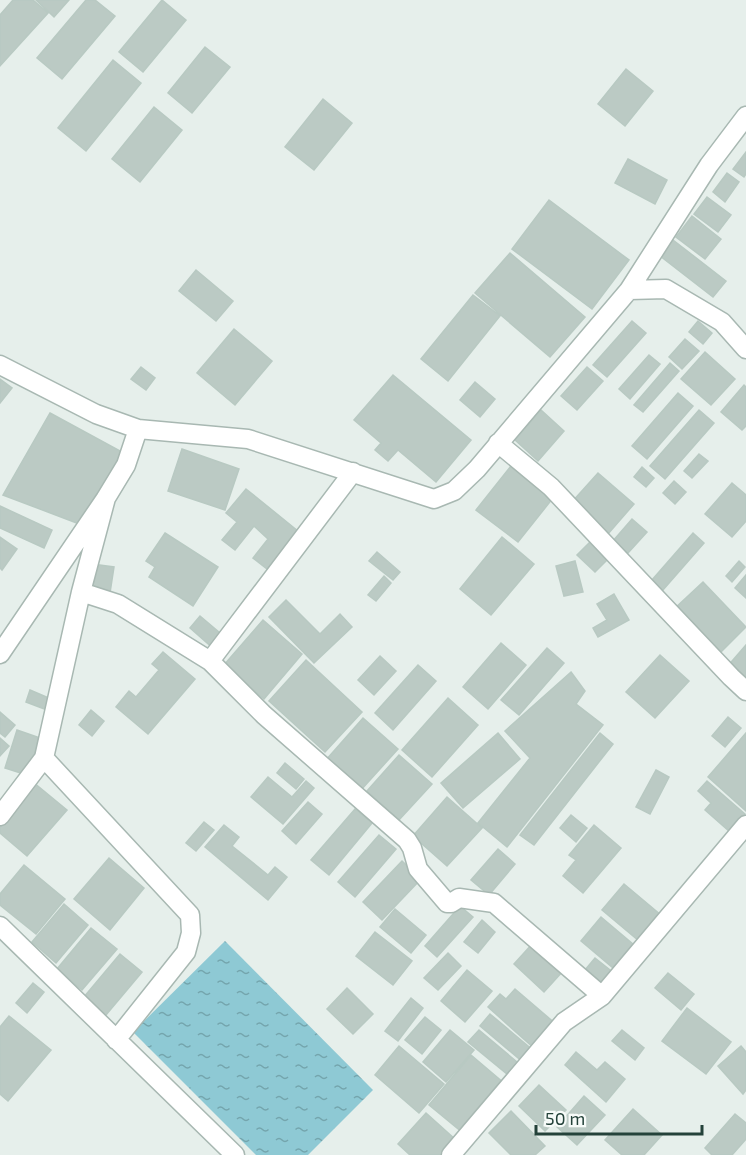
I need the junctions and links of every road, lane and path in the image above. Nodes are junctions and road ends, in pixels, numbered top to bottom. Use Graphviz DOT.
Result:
graph roads {
  1 [pos="746,116"];
  2 [pos="629,290"];
  3 [pos="746,349"];
  4 [pos="0,365"];
  5 [pos="138,429"];
  6 [pos="498,443"];
  7 [pos="353,472"];
  8 [pos="106,498"];
  9 [pos="81,592"];
  10 [pos="0,654"];
  11 [pos="210,661"];
  12 [pos="746,691"];
  13 [pos="44,758"];
  14 [pos="0,816"];
  15 [pos="746,825"];
  16 [pos="0,926"];
  17 [pos="602,996"];
  18 [pos="116,1040"];
  19 [pos="235,1155"];
  20 [pos="452,1155"];
  1 -- 2 [label="street"];
  2 -- 3 [label="street"];
  2 -- 6 [label="street"];
  4 -- 5 [label="street"];
  5 -- 7 [label="street"];
  5 -- 8 [label="street"];
  6 -- 7 [label="street"];
  6 -- 12 [label="street"];
  7 -- 11 [label="street"];
  8 -- 9 [label="street"];
  8 -- 10 [label="street"];
  9 -- 11 [label="street"];
  9 -- 13 [label="street"];
  11 -- 17 [label="street"];
  13 -- 14 [label="street"];
  13 -- 18 [label="street"];
  15 -- 17 [label="street"];
  16 -- 18 [label="street"];
  17 -- 20 [label="street"];
  18 -- 19 [label="street"];
}
